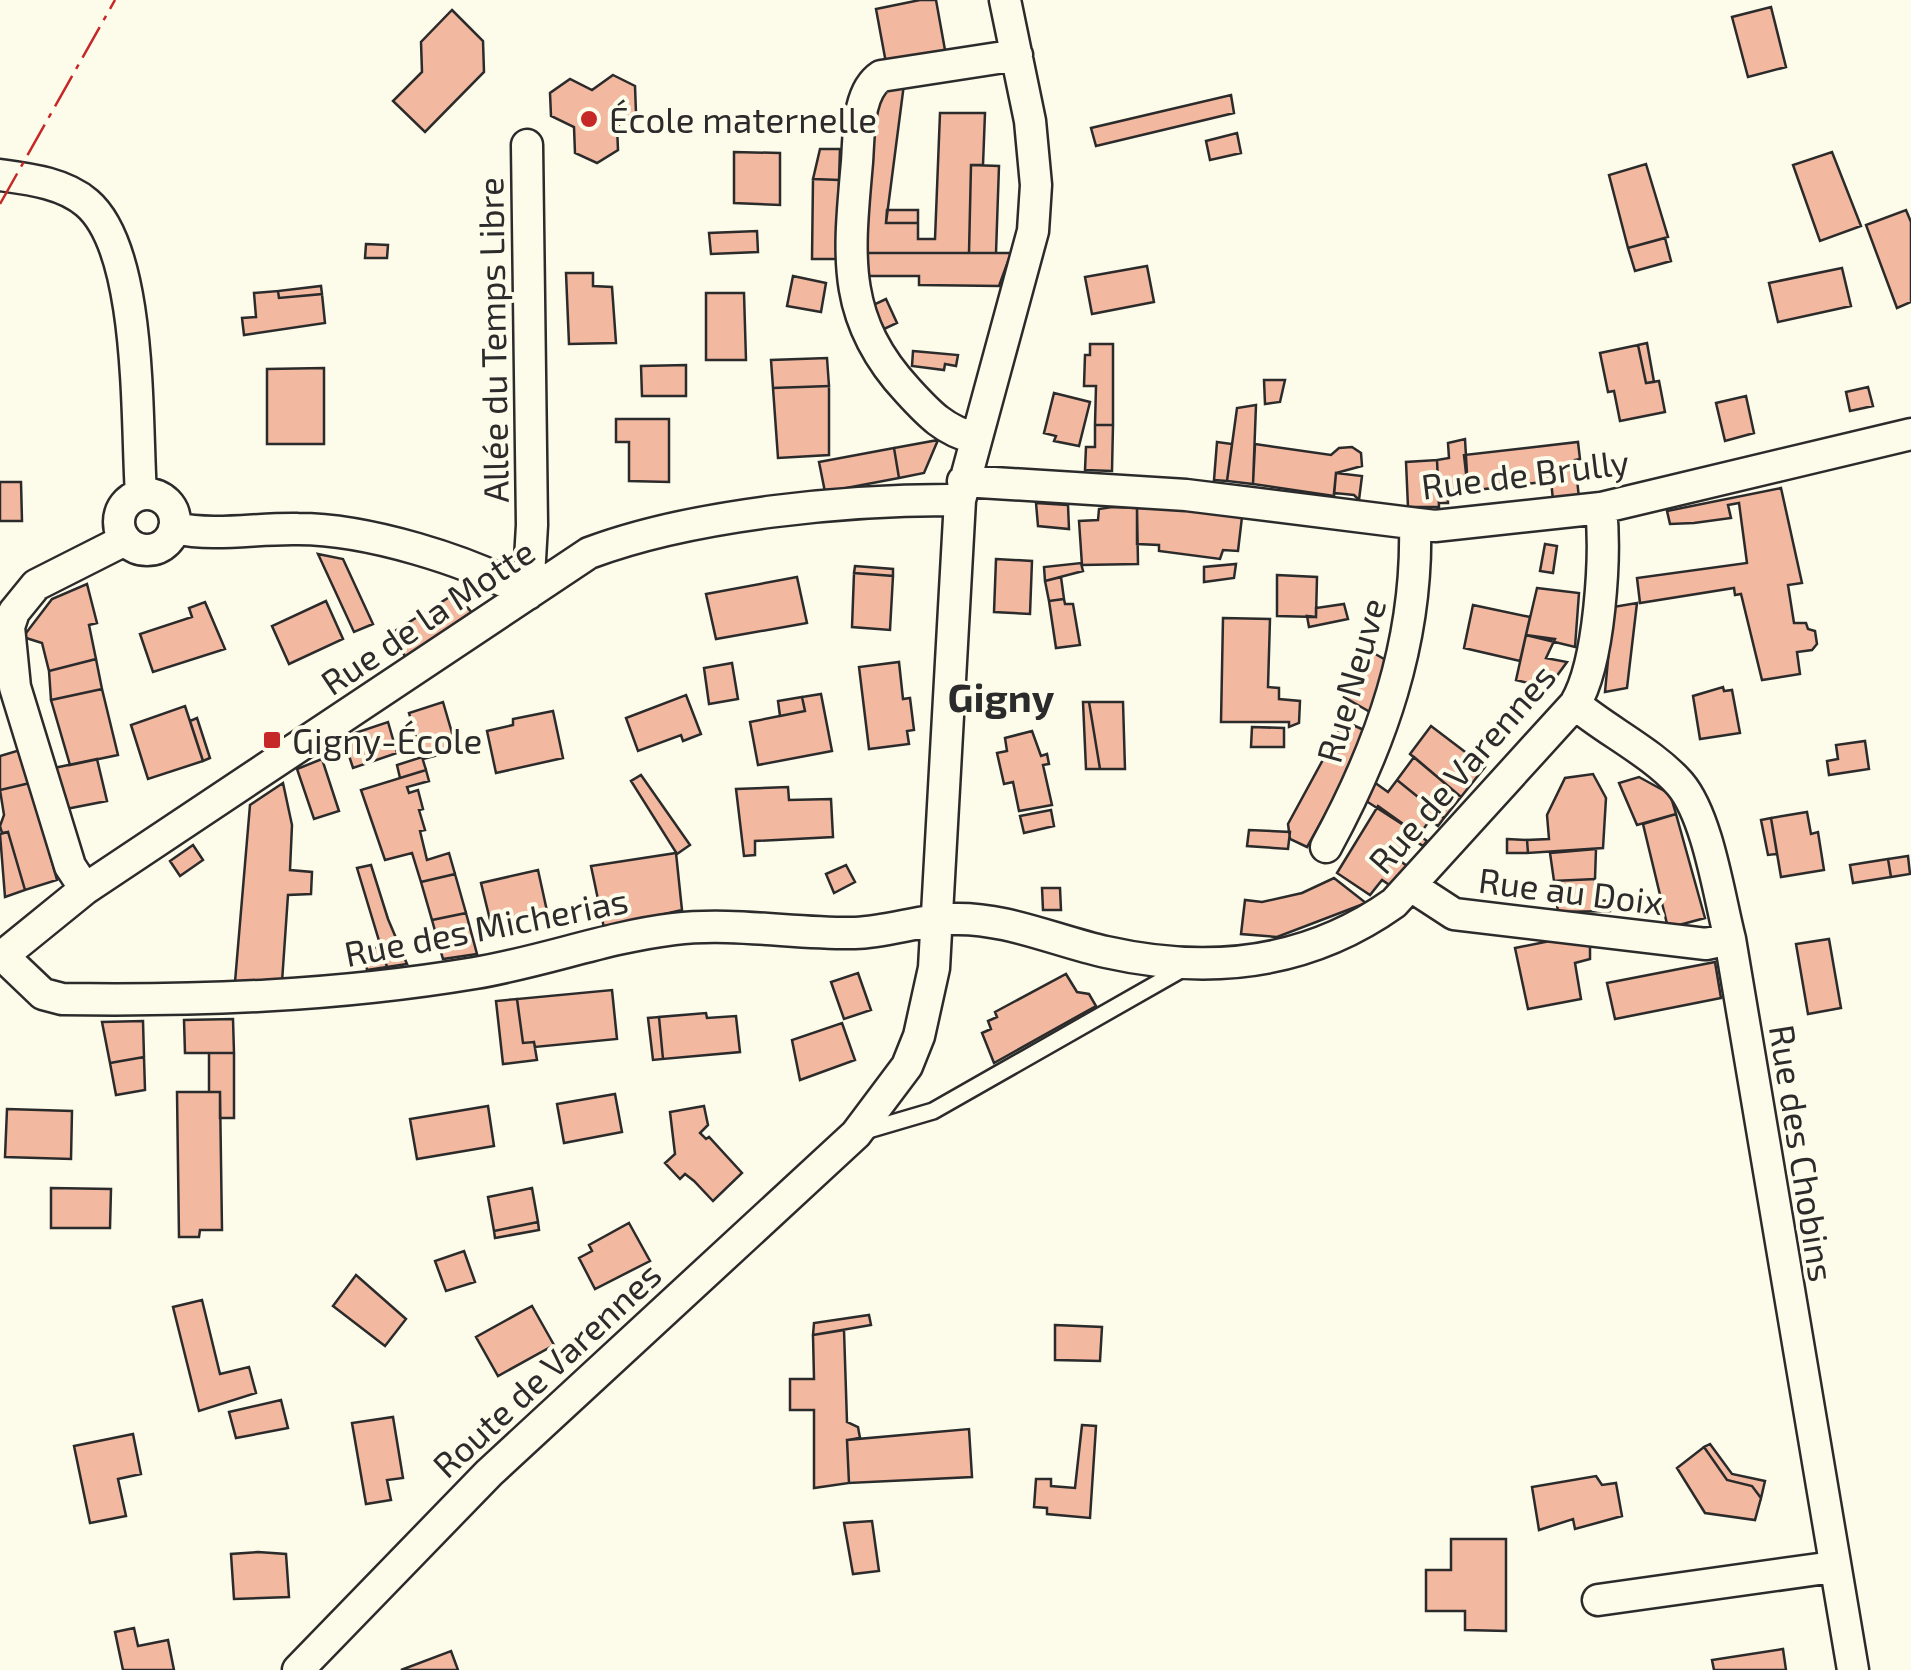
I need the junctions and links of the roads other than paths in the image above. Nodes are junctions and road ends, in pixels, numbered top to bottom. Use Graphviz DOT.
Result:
graph roads {
  1 [pos="1005,0"];
  2 [pos="1017,55"];
  3 [pos="527,145"];
  4 [pos="0,175"];
  5 [pos="1911,434"];
  6 [pos="976,438"];
  7 [pos="961,491"];
  8 [pos="140,494"];
  9 [pos="1600,508"];
  10 [pos="1415,526"];
  11 [pos="174,528"];
  12 [pos="125,540"];
  13 [pos="528,594"];
  14 [pos="1575,704"];
  15 [pos="1326,847"];
  16 [pos="1412,886"];
  17 [pos="85,889"];
  18 [pos="937,922"];
  19 [pos="1730,939"];
  20 [pos="2,957"];
  21 [pos="1190,965"];
  22 [pos="856,1134"];
  23 [pos="1833,1567"];
  24 [pos="1598,1600"];
  25 [pos="298,1670"];
  26 [pos="1853,1670"];
  1 -- 2 [label="street, Route de Varennes"];
  2 -- 6 [label="street, Route de Varennes"];
  2 -- 6 [label="street"];
  3 -- 13 [label="street, Allée du Temps Libre"];
  4 -- 8 [label="street"];
  5 -- 9 [label="street, Rue de Brully"];
  6 -- 7 [label="street, Route de Varennes"];
  7 -- 10 [label="street, Rue de Brully"];
  7 -- 13 [label="street, Rue de la Motte"];
  7 -- 18 [label="street, Route de Varennes"];
  8 -- 11 [label="street"];
  8 -- 12 [label="street"];
  9 -- 10 [label="street, Rue de Brully"];
  9 -- 14 [label="street, Rue de Varennes"];
  10 -- 15 [label="street, Rue Neuve"];
  11 -- 12 [label="street"];
  11 -- 13 [label="street"];
  12 -- 17 [label="street"];
  13 -- 17 [label="street, Rue de la Motte"];
  14 -- 16 [label="street, Rue de Varennes"];
  14 -- 19 [label="street, Rue des Chobins"];
  16 -- 19 [label="street, Rue au Doix"];
  16 -- 21 [label="street, Rue de Varennes"];
  17 -- 20 [label="street, Rue de la Motte"];
  18 -- 20 [label="street, Rue des Micherias"];
  18 -- 21 [label="street, Rue de Varennes"];
  18 -- 22 [label="street, Route de Varennes"];
  19 -- 23 [label="street, Rue des Chobins"];
  21 -- 22 [label="lane"];
  22 -- 25 [label="street, Route de Varennes"];
  23 -- 24 [label="street"];
  23 -- 26 [label="street, Rue des Chobins"];
}
